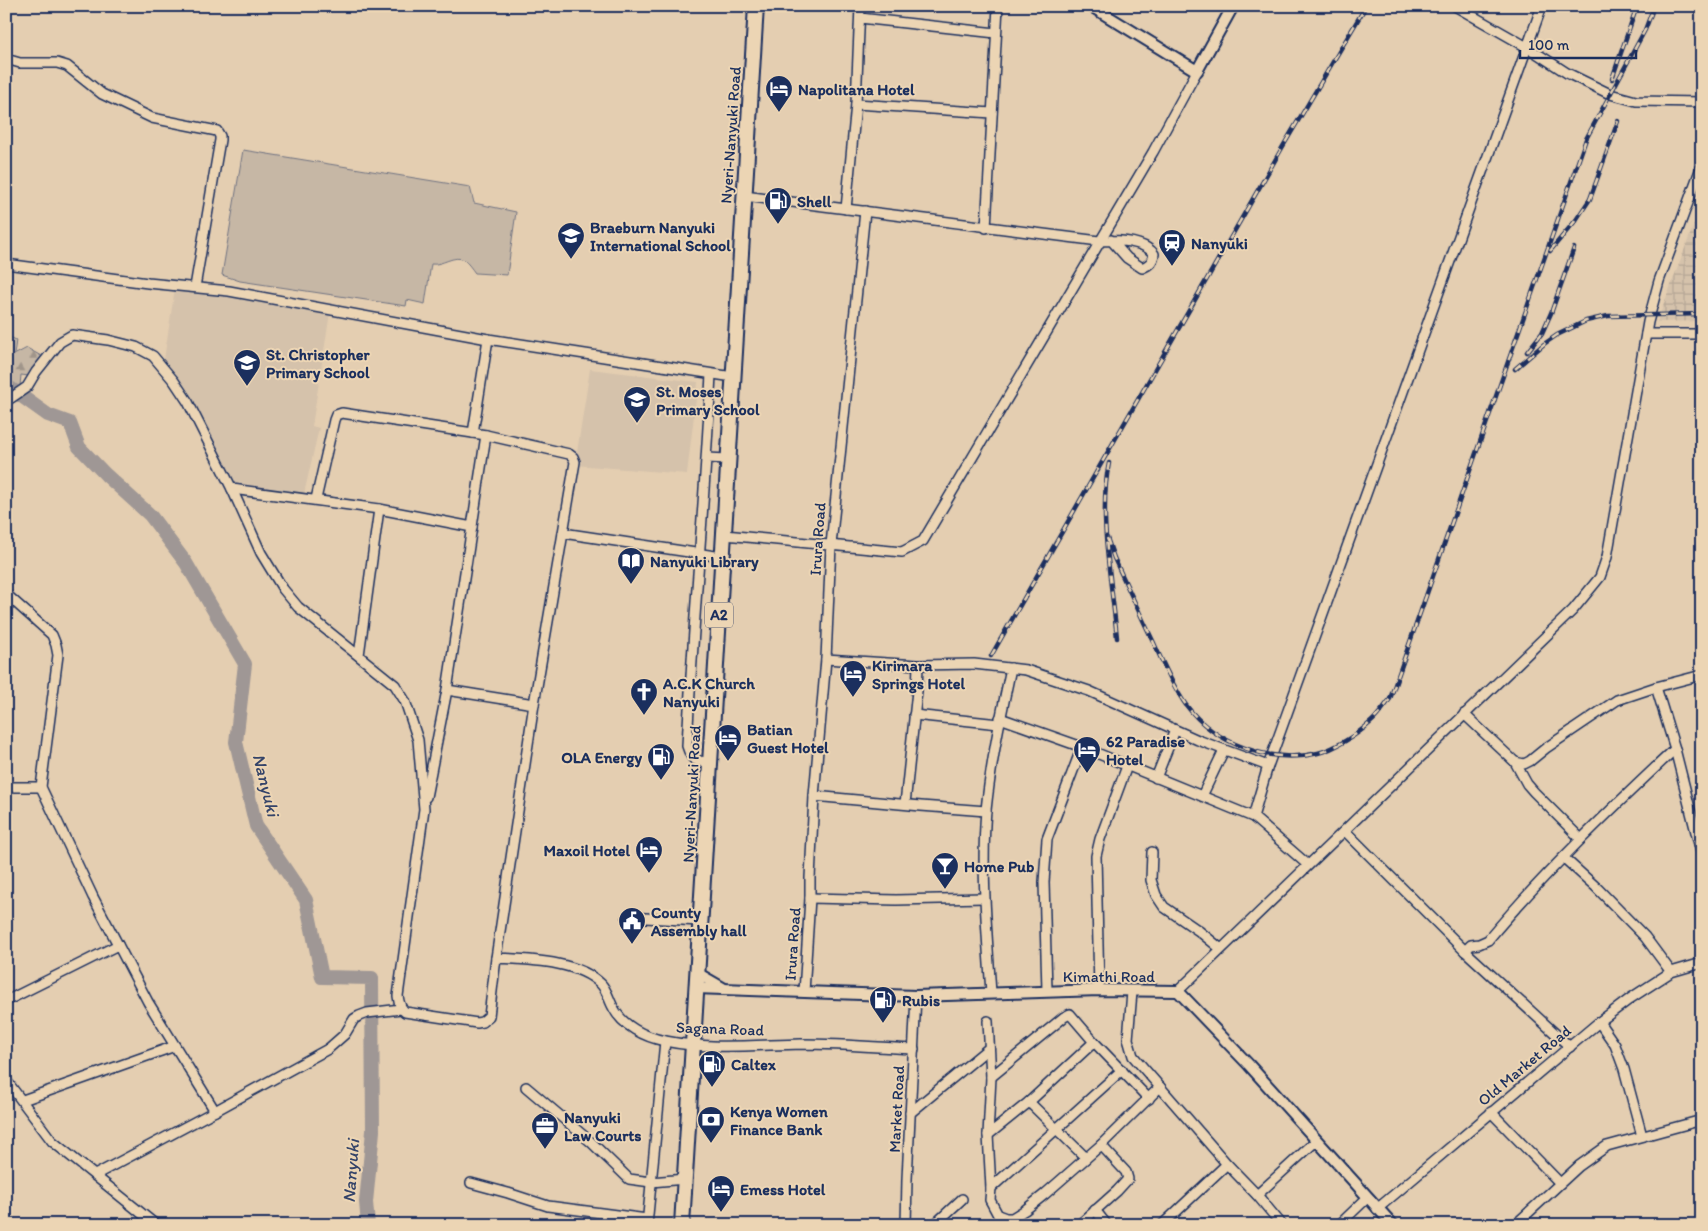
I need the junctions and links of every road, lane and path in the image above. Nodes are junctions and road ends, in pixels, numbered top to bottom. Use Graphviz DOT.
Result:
graph roads {
  1 [pos="756,6"];
  2 [pos="860,6"];
  3 [pos="998,6"];
  4 [pos="1091,6"];
  5 [pos="1233,6"];
  6 [pos="1455,6"];
  7 [pos="1542,6"];
  8 [pos="860,18"];
  9 [pos="996,33"];
  10 [pos="1527,47"];
  11 [pos="6,59"];
  12 [pos="1197,71"];
  13 [pos="1702,102"];
  14 [pos="856,104"];
  15 [pos="992,112"];
  16 [pos="1702,165"];
  17 [pos="744,196"];
  18 [pos="846,209"];
  19 [pos="864,211"];
  20 [pos="986,228"];
  21 [pos="1111,240"];
  22 [pos="1099,241"];
  23 [pos="6,264"];
  24 [pos="195,287"];
  25 [pos="1646,334"];
  26 [pos="1702,334"];
  27 [pos="488,339"];
  28 [pos="711,374"];
  29 [pos="733,377"];
  30 [pos="9,398"];
  31 [pos="473,433"];
  32 [pos="486,435"];
  33 [pos="707,458"];
  34 [pos="728,459"];
  35 [pos="232,489"];
  36 [pos="316,500"];
  37 [pos="379,509"];
  38 [pos="472,527"];
  39 [pos="563,533"];
  40 [pos="725,535"];
  41 [pos="831,545"];
  42 [pos="700,553"];
  43 [pos="722,556"];
  44 [pos="6,594"];
  45 [pos="359,655"];
  46 [pos="826,659"];
  47 [pos="918,665"];
  48 [pos="1011,668"];
  49 [pos="1702,675"];
  50 [pos="1656,687"];
  51 [pos="447,690"];
  52 [pos="534,704"];
  53 [pos="1464,714"];
  54 [pos="914,715"];
  55 [pos="1000,721"];
  56 [pos="1175,730"];
  57 [pos="1082,747"];
  58 [pos="1675,749"];
  59 [pos="1224,750"];
  60 [pos="710,762"];
  61 [pos="1515,762"];
  62 [pos="1127,766"];
  63 [pos="1268,766"];
  64 [pos="1156,778"];
  65 [pos="6,787"];
  66 [pos="41,787"];
  67 [pos="814,796"];
  68 [pos="1202,796"];
  69 [pos="905,804"];
  70 [pos="424,809"];
  71 [pos="986,811"];
  72 [pos="1252,816"];
  73 [pos="1346,830"];
  74 [pos="1581,839"];
  75 [pos="1152,852"];
  76 [pos="1702,856"];
  77 [pos="1564,858"];
  78 [pos="1308,865"];
  79 [pos="810,898"];
  80 [pos="984,898"];
  81 [pos="627,917"];
  82 [pos="700,921"];
  83 [pos="118,945"];
  84 [pos="1221,948"];
  85 [pos="1465,951"];
  86 [pos="496,958"];
  87 [pos="1702,963"];
  88 [pos="1671,972"];
  89 [pos="697,973"];
  90 [pos="696,988"];
  91 [pos="723,988"];
  92 [pos="1099,990"];
  93 [pos="1178,991"];
  94 [pos="804,992"];
  95 [pos="1047,992"];
  96 [pos="1132,992"];
  97 [pos="991,993"];
  98 [pos="916,996"];
  99 [pos="6,1001"];
  100 [pos="401,1009"];
  101 [pos="988,1021"];
  102 [pos="1599,1022"];
  103 [pos="665,1041"];
  104 [pos="1094,1042"];
  105 [pos="693,1044"];
  106 [pos="175,1046"];
  107 [pos="1570,1047"];
  108 [pos="989,1048"];
  109 [pos="914,1049"];
  110 [pos="1122,1070"];
  111 [pos="991,1077"];
  112 [pos="6,1080"];
  113 [pos="526,1087"];
  114 [pos="1160,1087"];
  115 [pos="1148,1099"];
  116 [pos="23,1100"];
  117 [pos="1029,1102"];
  118 [pos="215,1111"];
  119 [pos="1491,1112"];
  120 [pos="910,1113"];
  121 [pos="1702,1120"];
  122 [pos="1057,1128"];
  123 [pos="988,1135"];
  124 [pos="1642,1136"];
  125 [pos="1316,1141"];
  126 [pos="1101,1145"];
  127 [pos="1086,1158"];
  128 [pos="1227,1164"];
  129 [pos="95,1175"];
  130 [pos="685,1179"];
  131 [pos="651,1182"];
  132 [pos="471,1183"];
  133 [pos="1560,1183"];
  134 [pos="991,1188"];
  135 [pos="1257,1195"];
  136 [pos="1367,1198"];
  137 [pos="962,1199"];
  138 [pos="1377,1209"];
  139 [pos="1095,1210"];
  140 [pos="647,1222"];
  141 [pos="156,1225"];
  142 [pos="682,1225"];
  143 [pos="906,1225"];
  144 [pos="934,1225"];
  145 [pos="1078,1225"];
  146 [pos="1107,1225"];
  147 [pos="1162,1225"];
  148 [pos="1282,1225"];
  149 [pos="1339,1225"];
  150 [pos="1393,1225"];
  151 [pos="1515,1225"];
  1 -- 17 [label="highway, Nyeri-Nanyuki Road / A2"];
  2 -- 8 [label="street"];
  3 -- 9 [label="street"];
  4 -- 12 [label="street"];
  5 -- 12 [label="street"];
  6 -- 10 [label="street"];
  7 -- 10 [label="street"];
  8 -- 9 [label="street"];
  8 -- 14 [label="street"];
  9 -- 15 [label="street"];
  10 -- 13 [label="street"];
  10 -- 63 [label="street"];
  11 -- 24 [label="street"];
  12 -- 22 [label="street"];
  14 -- 15 [label="street"];
  14 -- 18 [label="street"];
  15 -- 20 [label="street"];
  16 -- 25 [label="street"];
  17 -- 18 [label="street"];
  17 -- 29 [label="highway, Nyeri-Nanyuki Road / A2"];
  18 -- 19 [label="street"];
  19 -- 20 [label="street"];
  19 -- 41 [label="street, Irura Road"];
  20 -- 22 [label="street"];
  21 -- 22 [label="street"];
  22 -- 41 [label="street"];
  23 -- 24 [label="street"];
  24 -- 27 [label="street"];
  25 -- 26 [label="street"];
  25 -- 53 [label="street"];
  27 -- 28 [label="street"];
  27 -- 31 [label="street"];
  28 -- 29 [label="street"];
  28 -- 33 [label="street"];
  29 -- 34 [label="highway, Nyeri-Nanyuki Road / A2"];
  30 -- 35 [label="street"];
  31 -- 32 [label="street"];
  31 -- 36 [label="street"];
  32 -- 38 [label="street"];
  32 -- 39 [label="street"];
  33 -- 34 [label="street"];
  33 -- 42 [label="street"];
  34 -- 40 [label="highway, Nyeri-Nanyuki Road / A2"];
  35 -- 36 [label="street"];
  35 -- 45 [label="street"];
  36 -- 37 [label="street"];
  37 -- 38 [label="street"];
  37 -- 45 [label="street"];
  38 -- 51 [label="street"];
  39 -- 42 [label="street"];
  39 -- 52 [label="street"];
  40 -- 41 [label="street"];
  40 -- 43 [label="highway, Nyeri-Nanyuki Road / A2"];
  41 -- 46 [label="street, Irura Road"];
  42 -- 43 [label="street"];
  42 -- 60 [label="street"];
  43 -- 60 [label="highway, Nyeri-Nanyuki Road / A2"];
  44 -- 66 [label="street"];
  45 -- 70 [label="street"];
  46 -- 47 [label="street"];
  46 -- 67 [label="street, Irura Road"];
  47 -- 48 [label="street"];
  47 -- 54 [label="street"];
  48 -- 55 [label="street"];
  48 -- 56 [label="street"];
  49 -- 50 [label="street"];
  50 -- 58 [label="street"];
  50 -- 61 [label="street"];
  51 -- 52 [label="street"];
  51 -- 70 [label="street"];
  52 -- 86 [label="street"];
  53 -- 61 [label="street"];
  53 -- 73 [label="street"];
  54 -- 55 [label="street"];
  54 -- 69 [label="street"];
  55 -- 57 [label="street"];
  55 -- 71 [label="street"];
  56 -- 59 [label="street"];
  56 -- 64 [label="street"];
  57 -- 62 [label="street"];
  57 -- 95 [label="street"];
  58 -- 74 [label="street"];
  58 -- 76 [label="street"];
  59 -- 63 [label="street"];
  59 -- 68 [label="street"];
  60 -- 82 [label="highway, Nyeri-Nanyuki Road / A2"];
  61 -- 74 [label="street"];
  62 -- 64 [label="street"];
  62 -- 92 [label="street"];
  63 -- 72 [label="street"];
  64 -- 68 [label="street"];
  65 -- 66 [label="street"];
  66 -- 83 [label="street"];
  67 -- 69 [label="street"];
  67 -- 79 [label="street, Irura Road"];
  68 -- 72 [label="street"];
  69 -- 71 [label="street"];
  70 -- 100 [label="street"];
  71 -- 80 [label="street"];
  72 -- 78 [label="street"];
  73 -- 78 [label="street"];
  73 -- 85 [label="street"];
  74 -- 77 [label="street"];
  75 -- 84 [label="street"];
  77 -- 85 [label="street"];
  77 -- 88 [label="street"];
  78 -- 84 [label="street"];
  79 -- 80 [label="street"];
  79 -- 94 [label="street, Irura Road"];
  80 -- 97 [label="street"];
  81 -- 82 [label="street"];
  82 -- 89 [label="highway, Nyeri-Nanyuki Road / A2"];
  83 -- 99 [label="street"];
  83 -- 106 [label="street"];
  84 -- 93 [label="street"];
  85 -- 107 [label="street"];
  86 -- 100 [label="street"];
  86 -- 103 [label="street, Sagana Road"];
  87 -- 88 [label="street, Old Market Road"];
  88 -- 102 [label="street, Old Market Road"];
  89 -- 90 [label="highway, Nyeri-Nanyuki Road / A2"];
  89 -- 91 [label="street, Kimathi Road"];
  90 -- 91 [label="street, Kimathi Road"];
  90 -- 105 [label="highway, Nyeri-Nanyuki Road / A2"];
  91 -- 94 [label="street, Kimathi Road"];
  92 -- 95 [label="street, Kimathi Road"];
  92 -- 96 [label="street, Kimathi Road"];
  93 -- 96 [label="street, Kimathi Road"];
  93 -- 125 [label="street, Kimathi Road"];
  94 -- 98 [label="street, Kimathi Road"];
  95 -- 97 [label="street, Kimathi Road"];
  96 -- 114 [label="street"];
  97 -- 98 [label="street, Kimathi Road"];
  98 -- 109 [label="street, Market Road"];
  100 -- 118 [label="street"];
  101 -- 108 [label="street"];
  102 -- 107 [label="street, Old Market Road"];
  102 -- 124 [label="street"];
  103 -- 105 [label="street, Sagana Road"];
  103 -- 131 [label="street"];
  104 -- 110 [label="street"];
  104 -- 111 [label="street"];
  104 -- 117 [label="street"];
  105 -- 109 [label="street, Sagana Road"];
  105 -- 130 [label="highway, Nyeri-Nanyuki Road / A2"];
  106 -- 116 [label="street"];
  106 -- 118 [label="street"];
  107 -- 119 [label="street, Old Market Road"];
  108 -- 111 [label="street"];
  108 -- 120 [label="street"];
  109 -- 120 [label="street, Market Road"];
  110 -- 115 [label="street"];
  110 -- 122 [label="street"];
  111 -- 123 [label="street"];
  112 -- 116 [label="street"];
  113 -- 131 [label="street"];
  114 -- 115 [label="street"];
  114 -- 128 [label="street"];
  115 -- 126 [label="street"];
  116 -- 129 [label="street"];
  117 -- 122 [label="street"];
  117 -- 123 [label="street"];
  118 -- 129 [label="street"];
  119 -- 133 [label="street"];
  119 -- 138 [label="street, Old Market Road"];
  120 -- 143 [label="street, Market Road"];
  121 -- 124 [label="street"];
  122 -- 127 [label="street"];
  122 -- 134 [label="street"];
  123 -- 134 [label="street"];
  124 -- 133 [label="street"];
  125 -- 135 [label="street"];
  125 -- 136 [label="street, Kimathi Road"];
  126 -- 127 [label="street"];
  126 -- 139 [label="street"];
  127 -- 134 [label="street"];
  128 -- 135 [label="street"];
  128 -- 147 [label="street"];
  129 -- 141 [label="street"];
  130 -- 131 [label="street"];
  130 -- 142 [label="highway, Nyeri-Nanyuki Road / A2"];
  131 -- 140 [label="street"];
  132 -- 140 [label="street"];
  133 -- 151 [label="street"];
  135 -- 148 [label="street"];
  136 -- 138 [label="street, Kimathi Road"];
  136 -- 149 [label="street"];
  137 -- 144 [label="street"];
  138 -- 150 [label="street, Kimathi Road"];
  139 -- 145 [label="street"];
  139 -- 146 [label="street"];
}
